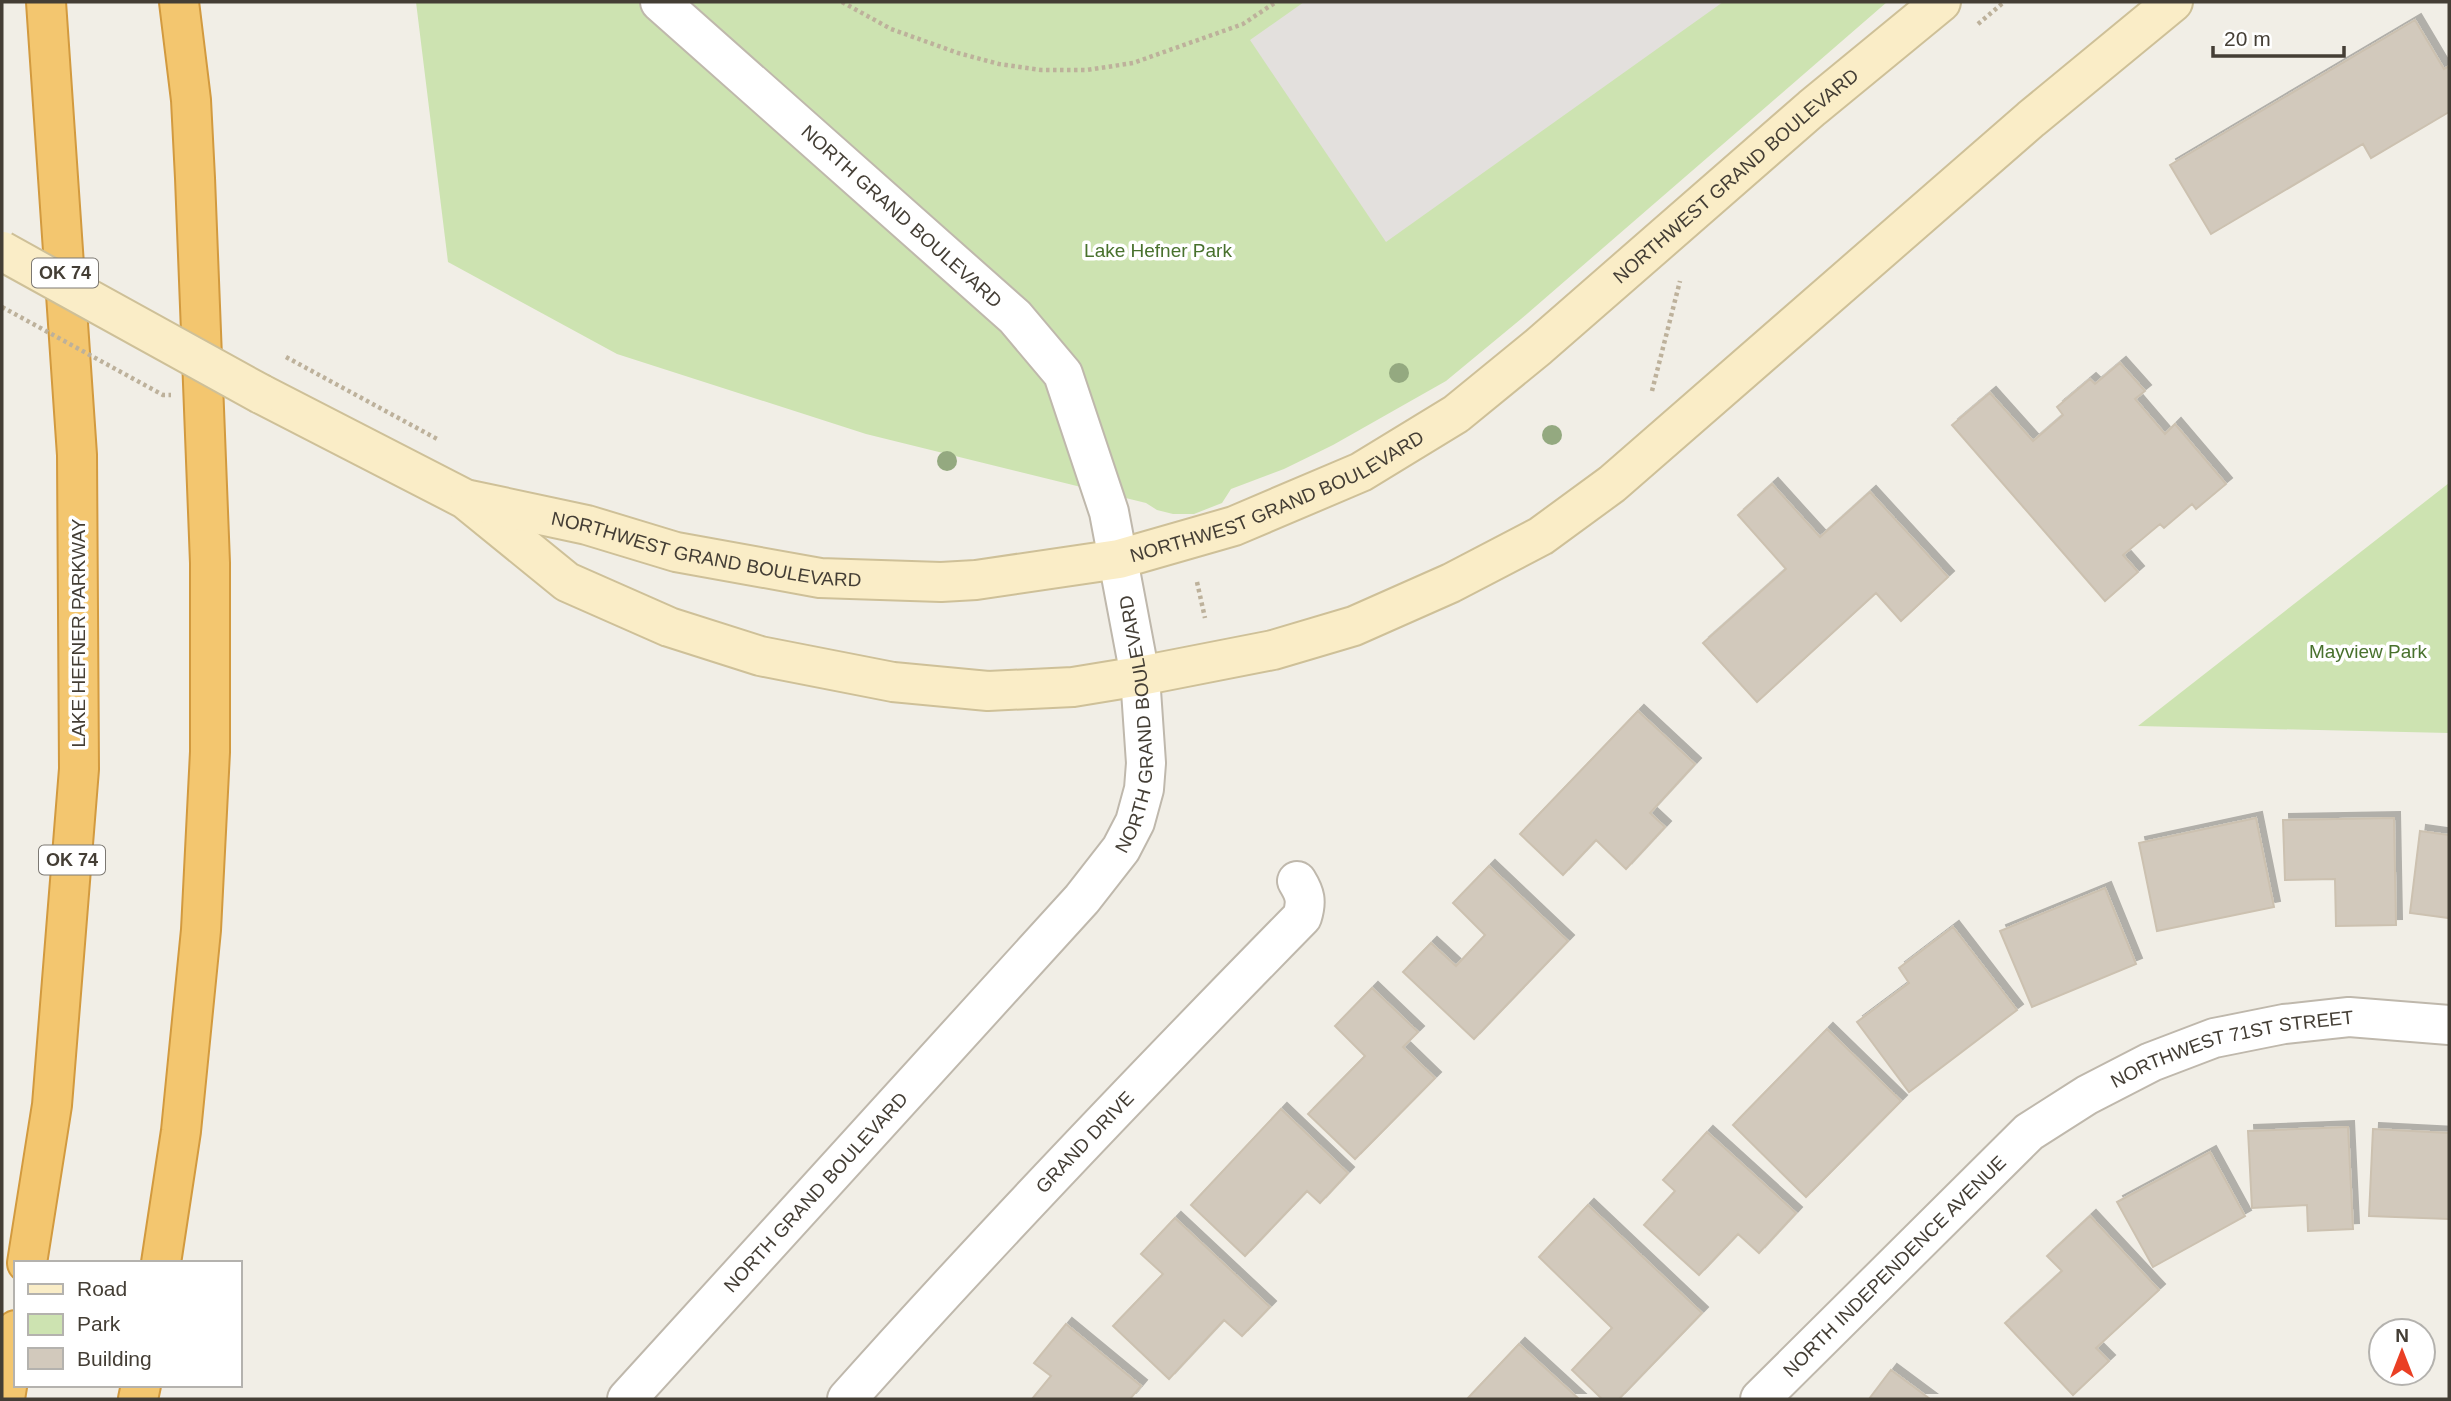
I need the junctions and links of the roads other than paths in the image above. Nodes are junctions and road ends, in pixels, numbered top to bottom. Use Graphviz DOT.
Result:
graph roads {
  1 [pos="46,2"];
  2 [pos="179,2"];
  3 [pos="660,2"];
  4 [pos="1941,2"];
  5 [pos="2173,2"];
  6 [pos="2,251"];
  7 [pos="465,499"];
  8 [pos="1119,559"];
  9 [pos="1140,676"];
  10 [pos="1297,881"];
  11 [pos="2449,1026"];
  12 [pos="2029,1132"];
  13 [pos="27,1261"];
  14 [pos="161,1261"];
  15 [pos="14,1343"];
  16 [pos="5,1399"];
  17 [pos="627,1399"];
  18 [pos="847,1399"];
  19 [pos="1760,1399"];
  1 -- 13 [label="highway, LAKE HEFNER PARKWAY / OK 74"];
  2 -- 14 [label="highway"];
  3 -- 8 [label="street, NORTH GRAND BOULEVARD"];
  4 -- 8 [label="street, NORTHWEST GRAND BOULEVARD"];
  5 -- 9 [label="street, NORTHWEST GRAND BOULEVARD"];
  6 -- 7 [label="street, NORTHWEST GRAND BOULEVARD, bridge"];
  7 -- 8 [label="street, NORTHWEST GRAND BOULEVARD"];
  7 -- 9 [label="street, NORTHWEST GRAND BOULEVARD"];
  8 -- 9 [label="street, NORTH GRAND BOULEVARD"];
  9 -- 17 [label="street, NORTH GRAND BOULEVARD"];
  10 -- 18 [label="street, GRAND DRIVE"];
  11 -- 12 [label="street, NORTHWEST 71ST STREET"];
  12 -- 19 [label="street, NORTH INDEPENDENCE AVENUE"];
  15 -- 16 [label="highway"];
}
